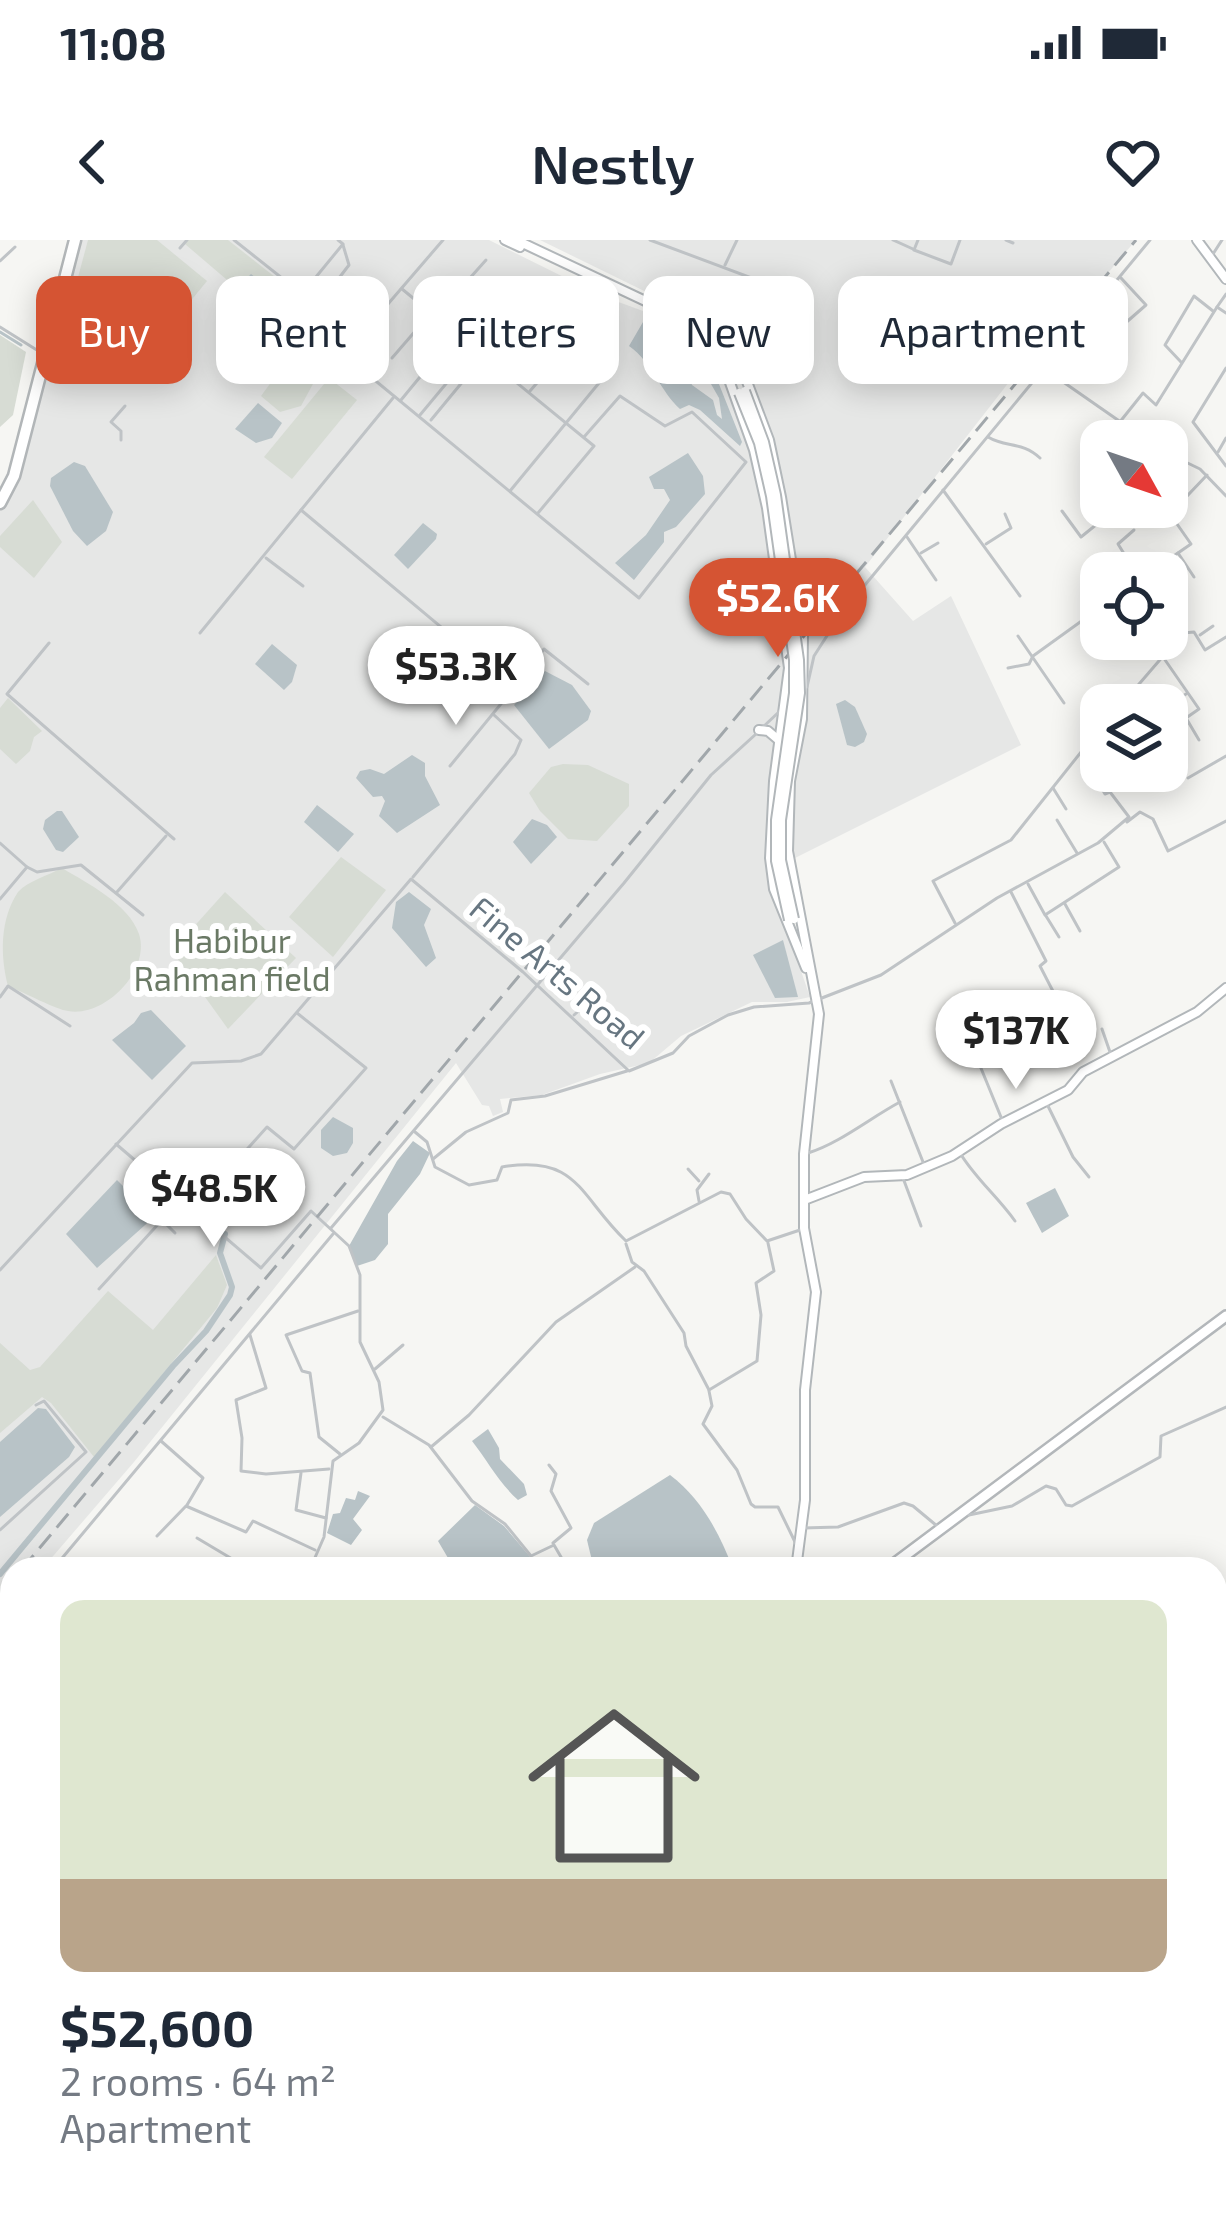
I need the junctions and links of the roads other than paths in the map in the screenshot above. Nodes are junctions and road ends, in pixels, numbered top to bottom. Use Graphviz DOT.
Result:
graph roads {
  1 [pos="74,240"];
  2 [pos="187,240"];
  3 [pos="234,240"];
  4 [pos="443,240"];
  5 [pos="505,240"];
  6 [pos="516,240"];
  7 [pos="650,240"];
  8 [pos="737,240"];
  9 [pos="893,240"];
  10 [pos="918,240"];
  11 [pos="961,240"];
  12 [pos="1006,240"];
  13 [pos="1150,240"];
  14 [pos="1200,240"];
  15 [pos="1222,240"];
  16 [pos="340,242"];
  17 [pos="1013,242"];
  18 [pos="15,247"];
  19 [pos="180,248"];
  20 [pos="914,250"];
  21 [pos="1213,254"];
  22 [pos="486,260"];
  23 [pos="0,261"];
  24 [pos="723,269"];
  25 [pos="1226,275"];
  26 [pos="65,276"];
  27 [pos="279,276"];
  28 [pos="315,276"];
  29 [pos="341,276"];
  30 [pos="471,276"];
  31 [pos="742,276"];
  32 [pos="1121,276"];
  33 [pos="1128,286"];
  34 [pos="402,289"];
  35 [pos="1226,294"];
  36 [pos="413,298"];
  37 [pos="643,300"];
  38 [pos="389,304"];
  39 [pos="643,306"];
  40 [pos="1216,309"];
  41 [pos="1226,313"];
  42 [pos="1128,321"];
  43 [pos="0,327"];
  44 [pos="413,336"];
  45 [pos="36,349"];
  46 [pos="392,358"];
  47 [pos="1182,363"];
  48 [pos="1226,368"];
  49 [pos="36,381"];
  50 [pos="413,381"];
  51 [pos="37,384"];
  52 [pos="379,384"];
  53 [pos="446,384"];
  54 [pos="461,384"];
  55 [pos="519,384"];
  56 [pos="536,384"];
  57 [pos="598,384"];
  58 [pos="730,384"];
  59 [pos="736,384"];
  60 [pos="741,384"];
  61 [pos="745,384"];
  62 [pos="1031,384"];
  63 [pos="1066,384"];
  64 [pos="529,392"];
  65 [pos="742,392"];
  66 [pos="397,399"];
  67 [pos="125,406"];
  68 [pos="418,417"];
  69 [pos="431,420"];
  70 [pos="1115,420"];
  71 [pos="1121,420"];
  72 [pos="566,423"];
  73 [pos="987,436"];
  74 [pos="584,437"];
  75 [pos="1226,438"];
  76 [pos="121,440"];
  77 [pos="1217,453"];
  78 [pos="1040,458"];
  79 [pos="1188,465"];
  80 [pos="1226,466"];
  81 [pos="1207,475"];
  82 [pos="942,489"];
  83 [pos="509,491"];
  84 [pos="0,493"];
  85 [pos="1226,496"];
  86 [pos="0,503"];
  87 [pos="301,510"];
  88 [pos="1062,511"];
  89 [pos="536,514"];
  90 [pos="1005,514"];
  91 [pos="1092,528"];
  92 [pos="1134,530"];
  93 [pos="906,536"];
  94 [pos="938,543"];
  95 [pos="985,545"];
  96 [pos="1123,552"];
  97 [pos="1179,552"];
  98 [pos="919,554"];
  99 [pos="264,556"];
  100 [pos="1188,568"];
  101 [pos="1194,577"];
  102 [pos="936,580"];
  103 [pos="302,586"];
  104 [pos="1020,596"];
  105 [pos="1080,623"];
  106 [pos="1213,626"];
  107 [pos="200,633"];
  108 [pos="1188,633"];
  109 [pos="1018,636"];
  110 [pos="1197,637"];
  111 [pos="1225,639"];
  112 [pos="49,643"];
  113 [pos="1032,658"];
  114 [pos="1159,660"];
  115 [pos="1008,668"];
  116 [pos="587,684"];
  117 [pos="1139,684"];
  118 [pos="514,688"];
  119 [pos="804,689"];
  120 [pos="1188,693"];
  121 [pos="7,694"];
  122 [pos="0,703"];
  123 [pos="1064,703"];
  124 [pos="787,704"];
  125 [pos="492,713"];
  126 [pos="1188,717"];
  127 [pos="1188,721"];
  128 [pos="759,730"];
  129 [pos="1199,740"];
  130 [pos="782,744"];
  131 [pos="1080,753"];
  132 [pos="1226,756"];
  133 [pos="450,766"];
  134 [pos="1188,778"];
  135 [pos="1053,786"];
  136 [pos="1106,792"];
  137 [pos="1066,809"];
  138 [pos="1057,820"];
  139 [pos="1226,821"];
  140 [pos="1108,832"];
  141 [pos="168,834"];
  142 [pos="174,839"];
  143 [pos="1102,839"];
  144 [pos="0,843"];
  145 [pos="1078,855"];
  146 [pos="26,867"];
  147 [pos="411,879"];
  148 [pos="1027,882"];
  149 [pos="1010,891"];
  150 [pos="116,893"];
  151 [pos="0,899"];
  152 [pos="1064,902"];
  153 [pos="143,915"];
  154 [pos="1045,915"];
  155 [pos="956,926"];
  156 [pos="1080,931"];
  157 [pos="797,936"];
  158 [pos="1059,937"];
  159 [pos="537,986"];
  160 [pos="1226,988"];
  161 [pos="0,997"];
  162 [pos="1067,997"];
  163 [pos="818,998"];
  164 [pos="583,1007"];
  165 [pos="296,1012"];
  166 [pos="573,1017"];
  167 [pos="70,1026"];
  168 [pos="1102,1029"];
  169 [pos="967,1034"];
  170 [pos="1111,1057"];
  171 [pos="629,1070"];
  172 [pos="891,1081"];
  173 [pos="900,1102"];
  174 [pos="1047,1102"];
  175 [pos="1003,1123"];
  176 [pos="414,1131"];
  177 [pos="116,1144"];
  178 [pos="959,1151"];
  179 [pos="804,1154"];
  180 [pos="432,1160"];
  181 [pos="925,1168"];
  182 [pos="688,1169"];
  183 [pos="709,1174"];
  184 [pos="903,1176"];
  185 [pos="1088,1178"];
  186 [pos="700,1183"];
  187 [pos="182,1198"];
  188 [pos="807,1199"];
  189 [pos="699,1203"];
  190 [pos="162,1220"];
  191 [pos="209,1220"];
  192 [pos="1015,1221"];
  193 [pos="921,1226"];
  194 [pos="804,1228"];
  195 [pos="333,1230"];
  196 [pos="175,1233"];
  197 [pos="626,1241"];
  198 [pos="767,1241"];
  199 [pos="637,1265"];
  200 [pos="0,1270"];
  201 [pos="99,1289"];
  202 [pos="360,1310"];
  203 [pos="1226,1319"];
  204 [pos="249,1334"];
  205 [pos="404,1345"];
  206 [pos="374,1370"];
  207 [pos="709,1390"];
  208 [pos="36,1405"];
  209 [pos="1226,1407"];
  210 [pos="381,1416"];
  211 [pos="159,1439"];
  212 [pos="430,1447"];
  213 [pos="341,1455"];
  214 [pos="550,1465"];
  215 [pos="331,1469"];
  216 [pos="301,1472"];
  217 [pos="186,1506"];
  218 [pos="969,1515"];
  219 [pos="327,1519"];
  220 [pos="801,1528"];
  221 [pos="0,1530"];
  222 [pos="941,1532"];
  223 [pos="157,1536"];
  224 [pos="197,1538"];
  225 [pos="551,1544"];
  226 [pos="798,1546"];
  227 [pos="316,1551"];
  228 [pos="63,1557"];
  229 [pos="229,1557"];
  230 [pos="314,1557"];
  231 [pos="560,1557"];
  232 [pos="797,1557"];
  233 [pos="907,1557"];
  1 -- 26 [label="highway"];
  2 -- 19 [label="street"];
  3 -- 27 [label="street"];
  4 -- 34 [label="street"];
  5 -- 39 [label="main road"];
  6 -- 37 [label="main road"];
  7 -- 24 [label="street"];
  8 -- 24 [label="street"];
  9 -- 20 [label="street"];
  10 -- 20 [label="street"];
  11 -- 20 [label="street"];
  12 -- 17 [label="street"];
  13 -- 32 [label="street"];
  14 -- 21 [label="main road"];
  14 -- 25 [label="main road"];
  15 -- 21 [label="street"];
  16 -- 28 [label="street"];
  16 -- 29 [label="street"];
  18 -- 23 [label="street"];
  21 -- 25 [label="main road"];
  22 -- 30 [label="street"];
  24 -- 31 [label="street"];
  33 -- 42 [label="street"];
  34 -- 36 [label="street"];
  34 -- 38 [label="street"];
  35 -- 40 [label="street"];
  40 -- 41 [label="street"];
  40 -- 47 [label="street"];
  40 -- 47 [label="street"];
  43 -- 45 [label="street"];
  44 -- 46 [label="street"];
  47 -- 71 [label="street"];
  48 -- 77 [label="street"];
  49 -- 84 [label="highway"];
  50 -- 66 [label="street"];
  51 -- 86 [label="highway"];
  52 -- 66 [label="street"];
  53 -- 68 [label="street"];
  54 -- 69 [label="street"];
  55 -- 64 [label="street"];
  56 -- 64 [label="street"];
  57 -- 72 [label="street"];
  58 -- 124 [label="main road"];
  59 -- 65 [label="main road"];
  60 -- 65 [label="main road"];
  61 -- 119 [label="main road"];
  62 -- 73 [label="street"];
  63 -- 70 [label="street"];
  64 -- 72 [label="street"];
  65 -- 157 [label="main road, bridge"];
  66 -- 68 [label="street"];
  66 -- 87 [label="street"];
  67 -- 76 [label="street"];
  68 -- 83 [label="street"];
  72 -- 74 [label="street"];
  72 -- 83 [label="street"];
  73 -- 78 [label="street"];
  73 -- 82 [label="street"];
  74 -- 89 [label="street"];
  74 -- 89 [label="street"];
  75 -- 77 [label="street"];
  77 -- 80 [label="street"];
  79 -- 81 [label="street"];
  81 -- 85 [label="street"];
  81 -- 97 [label="street"];
  82 -- 93 [label="street"];
  82 -- 95 [label="street"];
  83 -- 89 [label="street"];
  87 -- 99 [label="street"];
  87 -- 118 [label="street"];
  88 -- 91 [label="street"];
  90 -- 95 [label="street"];
  92 -- 96 [label="street"];
  93 -- 98 [label="street"];
  93 -- 119 [label="street"];
  94 -- 98 [label="street"];
  95 -- 104 [label="street"];
  98 -- 102 [label="street"];
  99 -- 103 [label="street"];
  99 -- 107 [label="street"];
  100 -- 101 [label="street"];
  105 -- 113 [label="street"];
  106 -- 110 [label="street"];
  108 -- 110 [label="street"];
  109 -- 113 [label="street"];
  110 -- 111 [label="street"];
  112 -- 121 [label="street"];
  113 -- 115 [label="street"];
  113 -- 123 [label="street"];
  114 -- 117 [label="street"];
  116 -- 118 [label="street"];
  118 -- 125 [label="street"];
  119 -- 124 [label="street"];
  119 -- 157 [label="main road"];
  120 -- 126 [label="street"];
  121 -- 122 [label="street"];
  121 -- 141 [label="street"];
  124 -- 128 [label="street"];
  124 -- 130 [label="main road"];
  125 -- 133 [label="street"];
  125 -- 147 [label="street"];
  127 -- 129 [label="street"];
  128 -- 130 [label="main road"];
  128 -- 159 [label="street"];
  130 -- 157 [label="main road"];
  131 -- 135 [label="street"];
  132 -- 134 [label="street"];
  135 -- 137 [label="street"];
  135 -- 155 [label="street"];
  136 -- 140 [label="street"];
  138 -- 145 [label="street"];
  139 -- 140 [label="street"];
  140 -- 143 [label="street, Fine Arts Road"];
  141 -- 142 [label="street"];
  141 -- 150 [label="street"];
  143 -- 145 [label="street, Fine Arts Road"];
  143 -- 152 [label="street"];
  144 -- 146 [label="street"];
  145 -- 148 [label="street, Fine Arts Road"];
  146 -- 150 [label="street"];
  146 -- 151 [label="street"];
  147 -- 159 [label="street, Fine Arts Road"];
  147 -- 165 [label="street"];
  148 -- 149 [label="street, Fine Arts Road"];
  148 -- 154 [label="street"];
  149 -- 155 [label="street, Fine Arts Road"];
  149 -- 162 [label="street"];
  150 -- 153 [label="street"];
  152 -- 154 [label="street"];
  152 -- 156 [label="street"];
  154 -- 158 [label="street"];
  155 -- 163 [label="street, Fine Arts Road"];
  157 -- 163 [label="main road"];
  159 -- 166 [label="street, Fine Arts Road"];
  159 -- 176 [label="street"];
  160 -- 170 [label="main road"];
  161 -- 167 [label="street"];
  163 -- 171 [label="street, Fine Arts Road"];
  163 -- 179 [label="main road"];
  164 -- 166 [label="street"];
  165 -- 177 [label="street"];
  165 -- 191 [label="street"];
  166 -- 171 [label="street, Fine Arts Road"];
  168 -- 170 [label="street"];
  169 -- 175 [label="street"];
  170 -- 174 [label="main road"];
  171 -- 180 [label="street"];
  172 -- 173 [label="street"];
  173 -- 179 [label="street"];
  173 -- 181 [label="street"];
  174 -- 175 [label="main road"];
  174 -- 185 [label="street"];
  175 -- 178 [label="main road"];
  176 -- 180 [label="street"];
  176 -- 195 [label="street"];
  177 -- 187 [label="street"];
  177 -- 200 [label="street"];
  178 -- 181 [label="main road"];
  178 -- 192 [label="street"];
  179 -- 188 [label="main road"];
  180 -- 197 [label="street"];
  181 -- 184 [label="main road"];
  182 -- 186 [label="street"];
  183 -- 186 [label="street"];
  184 -- 188 [label="main road"];
  184 -- 193 [label="street"];
  186 -- 189 [label="street"];
  187 -- 190 [label="street"];
  187 -- 191 [label="street"];
  188 -- 194 [label="main road"];
  189 -- 197 [label="street"];
  189 -- 198 [label="street"];
  190 -- 196 [label="street"];
  190 -- 201 [label="street"];
  191 -- 195 [label="street"];
  194 -- 198 [label="street"];
  194 -- 220 [label="main road"];
  195 -- 202 [label="street"];
  195 -- 204 [label="street"];
  197 -- 199 [label="street"];
  198 -- 207 [label="street"];
  199 -- 207 [label="street"];
  199 -- 212 [label="street"];
  202 -- 206 [label="street"];
  202 -- 213 [label="street"];
  203 -- 218 [label="main road"];
  203 -- 222 [label="main road"];
  204 -- 211 [label="street"];
  204 -- 216 [label="street"];
  205 -- 206 [label="street"];
  206 -- 210 [label="street"];
  207 -- 226 [label="street"];
  208 -- 221 [label="street"];
  209 -- 218 [label="street"];
  210 -- 212 [label="street"];
  210 -- 213 [label="street"];
  211 -- 217 [label="street"];
  211 -- 228 [label="street"];
  212 -- 225 [label="street"];
  213 -- 215 [label="street"];
  214 -- 225 [label="street"];
  215 -- 216 [label="street"];
  215 -- 219 [label="street"];
  216 -- 219 [label="street"];
  217 -- 223 [label="street"];
  217 -- 227 [label="street"];
  218 -- 222 [label="main road"];
  219 -- 227 [label="street"];
  220 -- 222 [label="street"];
  220 -- 226 [label="main road"];
  222 -- 233 [label="main road"];
  224 -- 229 [label="street"];
  225 -- 231 [label="street"];
  226 -- 232 [label="main road"];
  227 -- 230 [label="street"];
}
